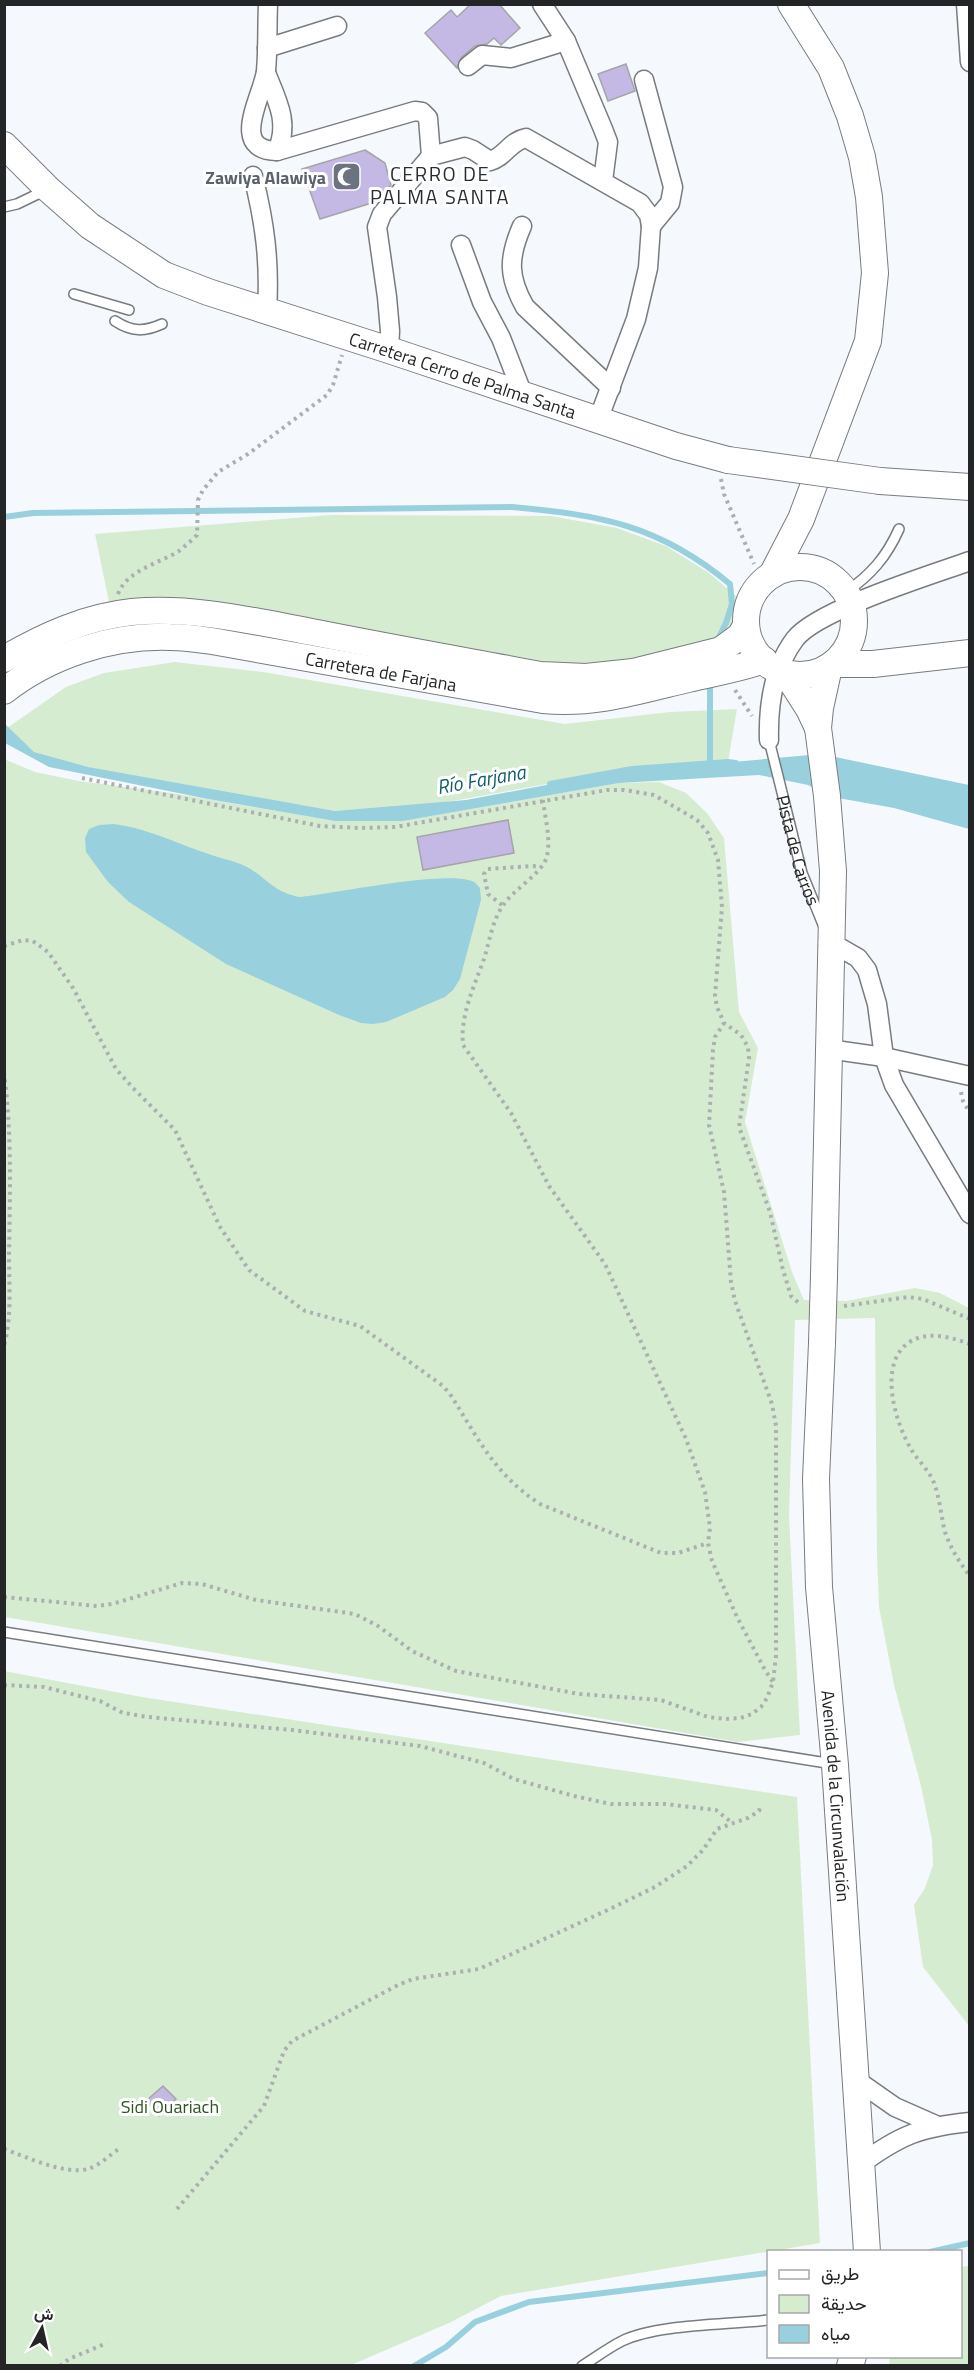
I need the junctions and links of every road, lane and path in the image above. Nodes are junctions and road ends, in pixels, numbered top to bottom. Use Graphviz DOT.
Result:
graph roads {
  1 [pos="268,4"];
  2 [pos="542,4"];
  3 [pos="791,4"];
  4 [pos="966,4"];
  5 [pos="337,26"];
  6 [pos="566,41"];
  7 [pos="267,48"];
  8 [pos="969,63"];
  9 [pos="468,66"];
  10 [pos="266,73"];
  11 [pos="644,80"];
  12 [pos="4,145"];
  13 [pos="277,151"];
  14 [pos="431,156"];
  15 [pos="253,176"];
  16 [pos="603,181"];
  17 [pos="48,189"];
  18 [pos="4,207"];
  19 [pos="522,226"];
  20 [pos="651,226"];
  21 [pos="461,246"];
  22 [pos="74,294"];
  23 [pos="129,310"];
  24 [pos="267,311"];
  25 [pos="116,321"];
  26 [pos="162,324"];
  27 [pos="345,337"];
  28 [pos="389,350"];
  29 [pos="611,388"];
  30 [pos="523,395"];
  31 [pos="598,420"];
  32 [pos="722,459"];
  33 [pos="969,487"];
  34 [pos="801,519"];
  35 [pos="899,529"];
  36 [pos="969,561"];
  37 [pos="819,570"];
  38 [pos="760,572"];
  39 [pos="849,598"];
  40 [pos="113,615"];
  41 [pos="742,616"];
  42 [pos="854,630"];
  43 [pos="969,654"];
  44 [pos="4,659"];
  45 [pos="893,662"];
  46 [pos="831,665"];
  47 [pos="717,666"];
  48 [pos="776,668"];
  49 [pos="633,682"];
  50 [pos="8,688"];
  51 [pos="747,709"];
  52 [pos="818,728"];
  53 [pos="770,745"];
  54 [pos="82,778"];
  55 [pos="543,801"];
  56 [pos="540,867"];
  57 [pos="502,905"];
  58 [pos="832,943"];
  59 [pos="4,946"];
  60 [pos="724,1023"];
  61 [pos="828,1049"];
  62 [pos="884,1058"];
  63 [pos="4,1072"];
  64 [pos="969,1076"];
  65 [pos="969,1214"];
  66 [pos="839,1306"];
  67 [pos="807,1307"];
  68 [pos="969,1319"];
  69 [pos="969,1344"];
  70 [pos="4,1346"];
  71 [pos="708,1544"];
  72 [pos="969,1576"];
  73 [pos="4,1597"];
  74 [pos="4,1632"];
  75 [pos="773,1682"];
  76 [pos="4,1685"];
  77 [pos="835,1765"];
  78 [pos="760,1805"];
  79 [pos="731,1822"];
  80 [pos="855,2079"];
  81 [pos="969,2122"];
  82 [pos="938,2126"];
  83 [pos="120,2148"];
  84 [pos="4,2149"];
  85 [pos="861,2164"];
  86 [pos="177,2209"];
  87 [pos="867,2250"];
  88 [pos="767,2320"];
  89 [pos="107,2343"];
  90 [pos="60,2366"];
  91 [pos="582,2366"];
  1 -- 7 [label="street"];
  2 -- 6 [label="street"];
  3 -- 34 [label="main road"];
  4 -- 8 [label="street"];
  5 -- 7 [label="street"];
  6 -- 9 [label="street"];
  6 -- 16 [label="street"];
  7 -- 10 [label="street"];
  10 -- 13 [label="street"];
  10 -- 13 [label="street"];
  11 -- 20 [label="street"];
  12 -- 17 [label="main road, Carretera Cerro de Palma Santa"];
  13 -- 14 [label="street"];
  14 -- 16 [label="street"];
  14 -- 28 [label="street"];
  15 -- 24 [label="street"];
  16 -- 20 [label="street"];
  17 -- 18 [label="lane"];
  17 -- 24 [label="main road, Carretera Cerro de Palma Santa"];
  19 -- 29 [label="street"];
  20 -- 29 [label="street"];
  21 -- 30 [label="street"];
  22 -- 23 [label="lane"];
  24 -- 27 [label="main road, Carretera Cerro de Palma Santa"];
  25 -- 26 [label="lane"];
  27 -- 28 [label="main road, Carretera Cerro de Palma Santa"];
  27 -- 40 [label="path"];
  28 -- 30 [label="main road, Carretera Cerro de Palma Santa"];
  29 -- 31 [label="street"];
  30 -- 31 [label="main road, Carretera Cerro de Palma Santa"];
  31 -- 32 [label="main road, Carretera Cerro de Palma Santa"];
  32 -- 33 [label="main road, Carretera Cerro de Palma Santa, bridge"];
  32 -- 38 [label="path"];
  34 -- 37 [label="main road"];
  34 -- 38 [label="main road"];
  35 -- 39 [label="lane"];
  36 -- 39 [label="street, Pista de Carros"];
  37 -- 38 [label="main road"];
  37 -- 39 [label="main road"];
  38 -- 41 [label="path"];
  38 -- 41 [label="main road"];
  39 -- 42 [label="main road"];
  39 -- 48 [label="street, Pista de Carros"];
  40 -- 44 [label="main road, Carretera de Farjana"];
  40 -- 49 [label="main road, Carretera de Farjana"];
  41 -- 47 [label="main road, Carretera de Farjana"];
  41 -- 48 [label="main road"];
  42 -- 45 [label="main road"];
  42 -- 46 [label="main road"];
  43 -- 45 [label="main road"];
  45 -- 46 [label="main road"];
  46 -- 48 [label="main road, Carretera de Farjana"];
  46 -- 52 [label="main road"];
  47 -- 48 [label="main road, Carretera de Farjana"];
  47 -- 49 [label="main road, Carretera de Farjana"];
  47 -- 51 [label="path"];
  48 -- 52 [label="main road"];
  48 -- 53 [label="street, Pista de Carros"];
  49 -- 50 [label="main road, Carretera de Farjana"];
  52 -- 58 [label="main road, Avenida de la Circunvalación"];
  53 -- 58 [label="lane, Pista de Carros"];
  54 -- 55 [label="path"];
  55 -- 56 [label="path"];
  55 -- 60 [label="path"];
  56 -- 57 [label="path"];
  56 -- 57 [label="path"];
  57 -- 71 [label="path"];
  58 -- 61 [label="main road, Avenida de la Circunvalación"];
  58 -- 62 [label="street"];
  59 -- 71 [label="path"];
  60 -- 67 [label="path"];
  60 -- 75 [label="path"];
  61 -- 62 [label="street"];
  61 -- 77 [label="main road, Avenida de la Circunvalación, bridge"];
  62 -- 64 [label="street"];
  62 -- 65 [label="street"];
  63 -- 70 [label="path"];
  66 -- 68 [label="path"];
  69 -- 72 [label="path"];
  71 -- 75 [label="path"];
  73 -- 75 [label="path"];
  74 -- 77 [label="lane"];
  76 -- 79 [label="path"];
  77 -- 80 [label="main road, Avenida de la Circunvalación"];
  78 -- 79 [label="path"];
  79 -- 86 [label="path"];
  80 -- 82 [label="street"];
  80 -- 85 [label="main road, Avenida de la Circunvalación"];
  81 -- 82 [label="street"];
  82 -- 85 [label="street"];
  83 -- 84 [label="path"];
  85 -- 87 [label="main road, Avenida de la Circunvalación"];
  88 -- 91 [label="lane"];
  89 -- 90 [label="path"];
}
